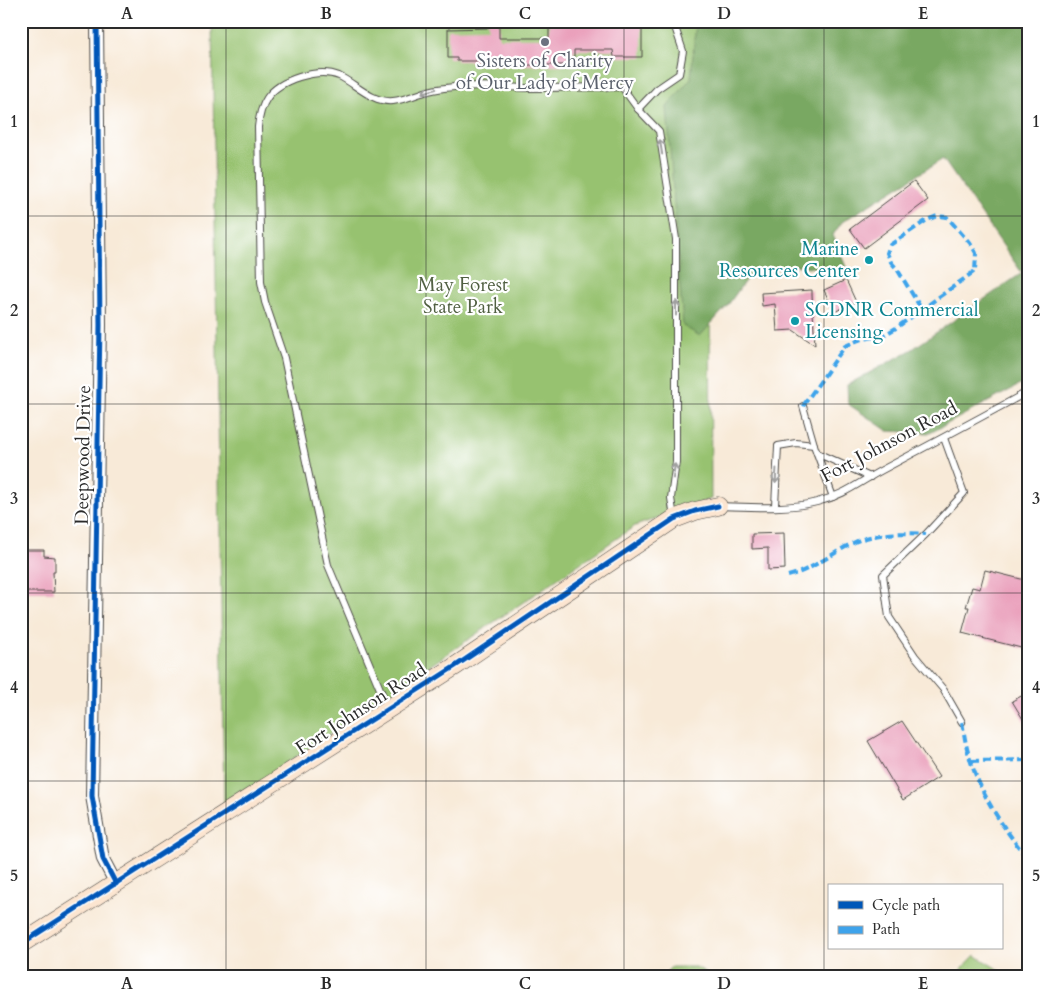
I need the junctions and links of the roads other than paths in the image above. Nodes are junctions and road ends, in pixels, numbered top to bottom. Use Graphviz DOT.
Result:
graph roads {
  1 [pos="97,21"];
  2 [pos="672,21"];
  3 [pos="638,108"];
  4 [pos="1029,391"];
  5 [pos="803,406"];
  6 [pos="944,438"];
  7 [pos="814,445"];
  8 [pos="817,453"];
  9 [pos="870,477"];
  10 [pos="833,497"];
  11 [pos="718,506"];
  12 [pos="775,506"];
  13 [pos="674,519"];
  14 [pos="388,709"];
  15 [pos="962,722"];
  16 [pos="116,884"];
  17 [pos="21,944"];
  1 -- 16 [label="street, Deepwood Drive"];
  2 -- 3 [label="lane"];
  13 -- 3 [label="lane, one-way"];
  3 -- 14 [label="lane, one-way"];
  4 -- 6 [label="lane, Fort Johnson Road"];
  5 -- 7 [label="lane"];
  6 -- 9 [label="lane, Fort Johnson Road"];
  6 -- 15 [label="lane"];
  7 -- 8 [label="lane"];
  7 -- 12 [label="lane, one-way"];
  8 -- 9 [label="lane"];
  8 -- 10 [label="lane"];
  9 -- 10 [label="lane, Fort Johnson Road"];
  10 -- 12 [label="lane, Fort Johnson Road"];
  11 -- 12 [label="lane, Fort Johnson Road"];
  11 -- 13 [label="street, Fort Johnson Road"];
  13 -- 14 [label="street, Fort Johnson Road"];
  14 -- 16 [label="street, Fort Johnson Road"];
  16 -- 17 [label="street, Fort Johnson Road"];
}
